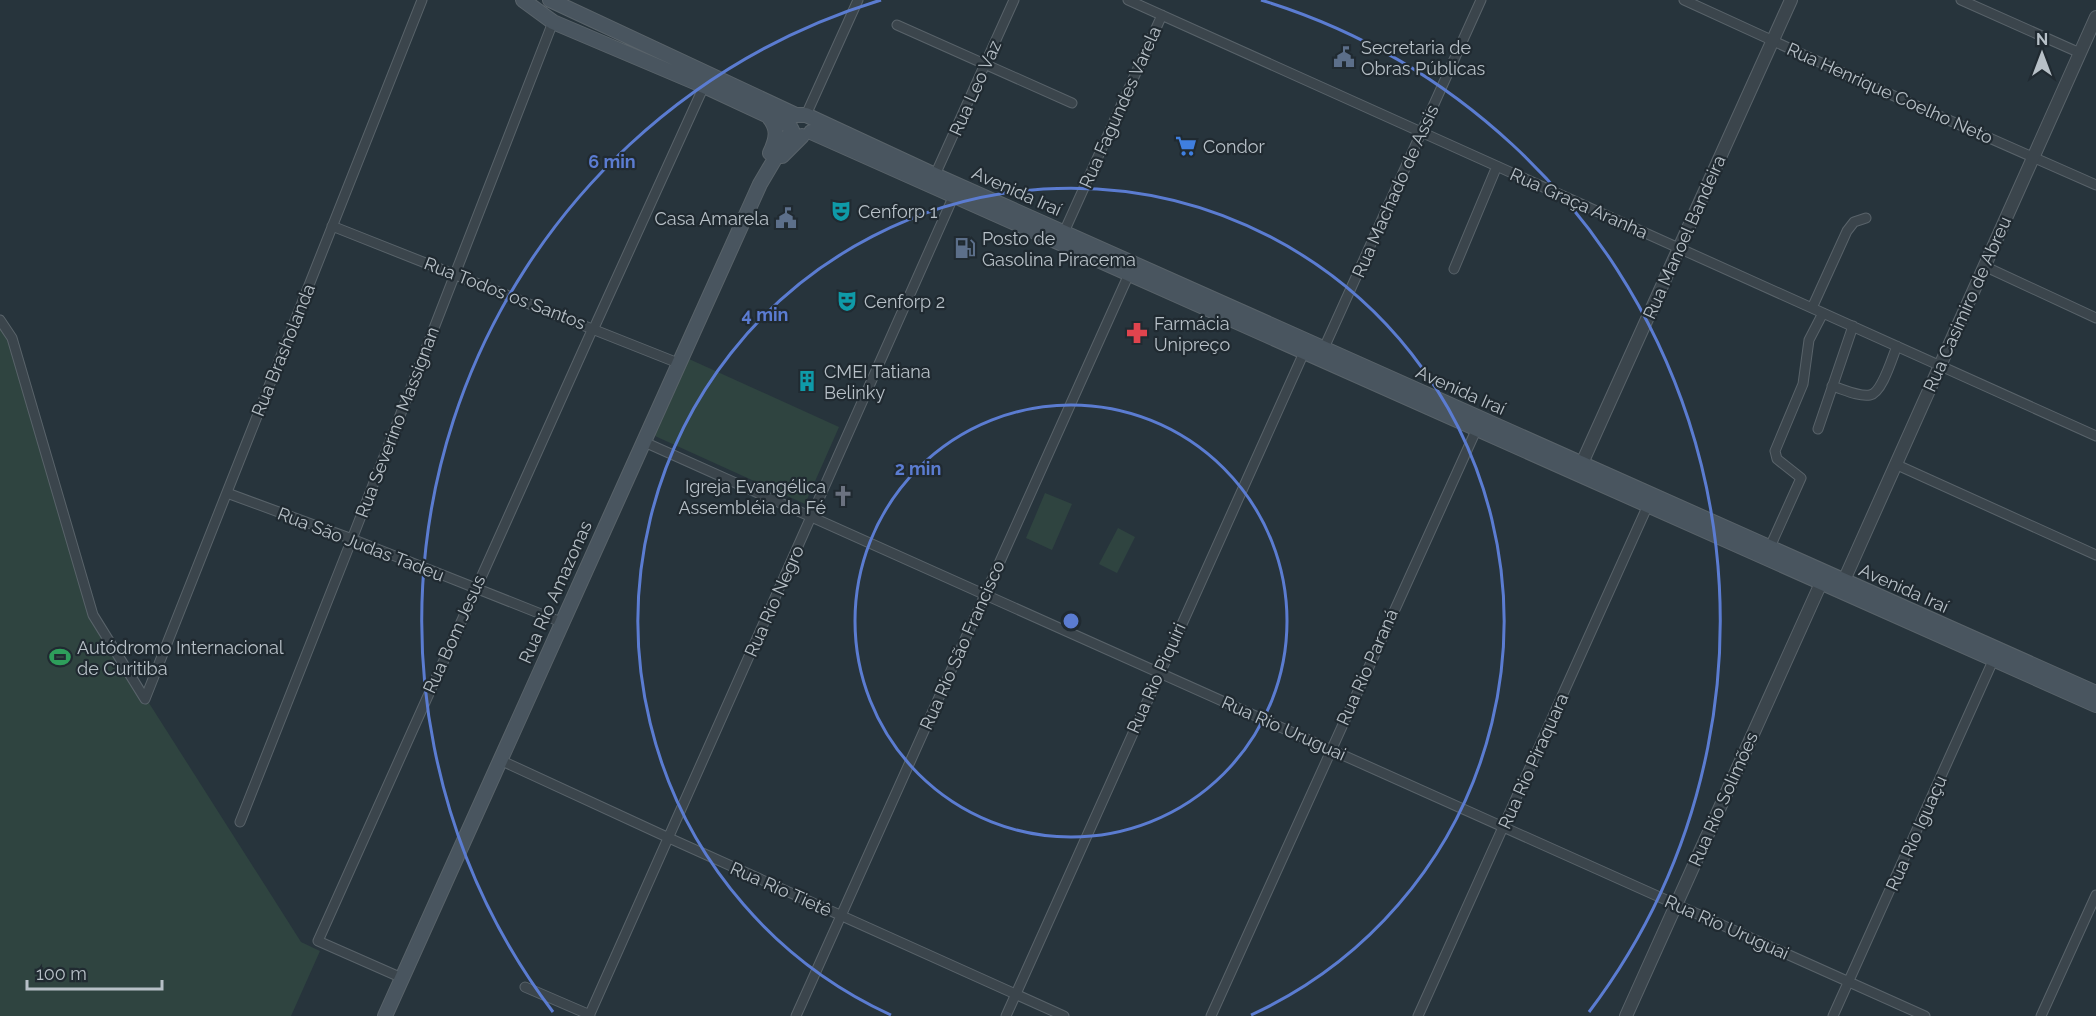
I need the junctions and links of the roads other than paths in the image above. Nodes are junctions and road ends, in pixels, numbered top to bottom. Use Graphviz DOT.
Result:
graph roads {
  1 [pos="422,0"];
  2 [pos="550,0"];
  3 [pos="858,0"];
  4 [pos="1014,0"];
  5 [pos="1128,0"];
  6 [pos="1481,0"];
  7 [pos="1684,0"];
  8 [pos="1791,0"];
  9 [pos="1961,0"];
  10 [pos="522,1"];
  11 [pos="1162,15"];
  12 [pos="2096,17"];
  13 [pos="553,22"];
  14 [pos="897,26"];
  15 [pos="1773,39"];
  16 [pos="2080,53"];
  17 [pos="986,64"];
  18 [pos="704,86"];
  19 [pos="1072,103"];
  20 [pos="767,115"];
  21 [pos="801,124"];
  22 [pos="1421,132"];
  23 [pos="2033,156"];
  24 [pos="1497,166"];
  25 [pos="935,175"];
  26 [pos="760,183"];
  27 [pos="2096,185"];
  28 [pos="957,191"];
  29 [pos="1866,218"];
  30 [pos="332,226"];
  31 [pos="1064,232"];
  32 [pos="1679,248"];
  33 [pos="1984,266"];
  34 [pos="1454,269"];
  35 [pos="454,273"];
  36 [pos="1129,274"];
  37 [pos="1152,278"];
  38 [pos="1812,308"];
  39 [pos="1823,313"];
  40 [pos="2096,318"];
  41 [pos="0,320"];
  42 [pos="1853,326"];
  43 [pos="594,328"];
  44 [pos="1897,346"];
  45 [pos="1306,347"];
  46 [pos="1324,348"];
  47 [pos="678,363"];
  48 [pos="1939,366"];
  49 [pos="1833,386"];
  50 [pos="1454,413"];
  51 [pos="1479,424"];
  52 [pos="1818,429"];
  53 [pos="2096,436"];
  54 [pos="642,441"];
  55 [pos="1895,464"];
  56 [pos="1580,469"];
  57 [pos="1607,481"];
  58 [pos="227,493"];
  59 [pos="1648,505"];
  60 [pos="812,516"];
  61 [pos="352,539"];
  62 [pos="1770,547"];
  63 [pos="2096,555"];
  64 [pos="1821,583"];
  65 [pos="1842,586"];
  66 [pos="475,588"];
  67 [pos="985,595"];
  68 [pos="561,622"];
  69 [pos="1996,655"];
  70 [pos="1159,672"];
  71 [pos="2096,693"];
  72 [pos="2096,705"];
  73 [pos="1330,749"];
  74 [pos="500,760"];
  75 [pos="240,822"];
  76 [pos="1503,828"];
  77 [pos="669,838"];
  78 [pos="2096,895"];
  79 [pos="1676,905"];
  80 [pos="841,916"];
  81 [pos="402,978"];
  82 [pos="1849,981"];
  83 [pos="525,987"];
  84 [pos="1015,994"];
  85 [pos="385,1016"];
  86 [pos="590,1016"];
  87 [pos="796,1016"];
  88 [pos="1006,1016"];
  89 [pos="1064,1016"];
  90 [pos="1211,1016"];
  91 [pos="1418,1016"];
  92 [pos="1626,1016"];
  93 [pos="1833,1016"];
  94 [pos="1925,1016"];
  95 [pos="2041,1016"];
  1 -- 30 [label="street, Rua Brasholanda"];
  2 -- 21 [label="main road, Avenida Iraí"];
  3 -- 21 [label="street"];
  4 -- 17 [label="street, Rua Leo Vaz"];
  5 -- 11 [label="street, Rua Graça Aranha"];
  6 -- 22 [label="street, Rua Machado de Assis"];
  7 -- 15 [label="street, Rua Henrique Coelho Neto"];
  8 -- 15 [label="street, Rua Manoel Bandeira"];
  9 -- 16 [label="street"];
  10 -- 13 [label="main road, Avenida Iraí"];
  11 -- 22 [label="street, Rua Graça Aranha"];
  11 -- 31 [label="street, Rua Fagundes Varela"];
  12 -- 16 [label="street, Rua Casimiro de Abreu"];
  13 -- 18 [label="main road, Avenida Iraí"];
  13 -- 35 [label="street, Rua Severino Massignan"];
  14 -- 17 [label="street"];
  15 -- 23 [label="street, Rua Henrique Coelho Neto"];
  15 -- 32 [label="street, Rua Manoel Bandeira"];
  16 -- 23 [label="street, Rua Casimiro de Abreu"];
  17 -- 19 [label="street"];
  17 -- 25 [label="street, Rua Leo Vaz"];
  18 -- 20 [label="main road, Avenida Iraí"];
  18 -- 43 [label="street, Rua Bom Jesus"];
  20 -- 21 [label="main road, Avenida Iraí"];
  20 -- 26 [label="main road"];
  21 -- 25 [label="main road, Avenida Iraí"];
  21 -- 26 [label="main road, Rua Rio Amazonas"];
  21 -- 28 [label="main road, Avenida Iraí"];
  22 -- 24 [label="street, Rua Graça Aranha"];
  22 -- 46 [label="street, Rua Machado de Assis"];
  23 -- 27 [label="street, Rua Henrique Coelho Neto"];
  23 -- 33 [label="street, Rua Casimiro de Abreu"];
  24 -- 32 [label="street, Rua Graça Aranha"];
  24 -- 34 [label="street"];
  25 -- 28 [label="main road, Avenida Iraí"];
  26 -- 47 [label="main road, Rua Rio Amazonas"];
  28 -- 31 [label="main road, Avenida Iraí"];
  28 -- 36 [label="main road, Avenida Iraí"];
  28 -- 60 [label="street, Rua Rio Negro"];
  29 -- 38 [label="street"];
  30 -- 35 [label="street, Rua Todos os Santos"];
  30 -- 58 [label="street, Rua Brasholanda"];
  31 -- 37 [label="main road, Avenida Iraí"];
  32 -- 38 [label="street, Rua Graça Aranha"];
  32 -- 56 [label="street, Rua Manoel Bandeira"];
  33 -- 40 [label="street"];
  33 -- 48 [label="street, Rua Casimiro de Abreu"];
  35 -- 43 [label="street, Rua Todos os Santos"];
  35 -- 61 [label="street, Rua Severino Massignan"];
  36 -- 37 [label="main road, Avenida Iraí"];
  36 -- 67 [label="street, Rua Rio São Francisco"];
  37 -- 45 [label="main road, Avenida Iraí"];
  38 -- 39 [label="street, Rua Graça Aranha"];
  39 -- 42 [label="street, Rua Graça Aranha"];
  39 -- 62 [label="street"];
  41 -- 58 [label="street, Rua Brasholanda"];
  42 -- 44 [label="street, Rua Graça Aranha"];
  42 -- 49 [label="street"];
  43 -- 47 [label="street, Rua Todos os Santos"];
  43 -- 66 [label="street, Rua Bom Jesus"];
  44 -- 48 [label="street, Rua Graça Aranha"];
  44 -- 49 [label="street"];
  45 -- 46 [label="main road, Avenida Iraí"];
  45 -- 50 [label="main road, Avenida Iraí"];
  45 -- 70 [label="street, Rua Rio Piquiri"];
  46 -- 50 [label="main road, Avenida Iraí"];
  47 -- 54 [label="main road, Rua Rio Amazonas"];
  48 -- 53 [label="street, Rua Graça Aranha"];
  48 -- 55 [label="street, Rua Casimiro de Abreu"];
  49 -- 52 [label="street"];
  50 -- 51 [label="main road, Avenida Iraí"];
  51 -- 56 [label="main road, Avenida Iraí"];
  51 -- 73 [label="street, Rua Rio Paraná"];
  54 -- 60 [label="street, Rua Rio Uruguai"];
  54 -- 68 [label="main road, Rua Rio Amazonas"];
  55 -- 63 [label="street"];
  55 -- 65 [label="street, Rua Casimiro de Abreu"];
  56 -- 57 [label="main road, Avenida Iraí"];
  57 -- 59 [label="main road, Avenida Iraí"];
  57 -- 62 [label="main road, Avenida Iraí"];
  58 -- 61 [label="street, Rua São Judas Tadeu"];
  59 -- 64 [label="main road, Avenida Iraí"];
  59 -- 76 [label="street, Rua Rio Piraquara"];
  60 -- 67 [label="street, Rua Rio Uruguai"];
  60 -- 77 [label="street, Rua Rio Negro"];
  61 -- 66 [label="street, Rua São Judas Tadeu"];
  61 -- 75 [label="street, Rua Severino Massignan"];
  62 -- 65 [label="main road, Avenida Iraí"];
  64 -- 65 [label="main road, Avenida Iraí"];
  64 -- 79 [label="street, Rua Rio Solimões"];
  65 -- 69 [label="main road, Avenida Iraí"];
  66 -- 68 [label="street, Rua São Judas Tadeu"];
  66 -- 81 [label="street, Rua Bom Jesus"];
  67 -- 70 [label="street, Rua Rio Uruguai"];
  67 -- 80 [label="street, Rua Rio São Francisco"];
  68 -- 74 [label="main road, Rua Rio Amazonas"];
  69 -- 71 [label="main road, Avenida Iraí"];
  69 -- 72 [label="main road, Avenida Iraí"];
  69 -- 82 [label="street, Rua Rio Iguaçu"];
  70 -- 73 [label="street, Rua Rio Uruguai"];
  70 -- 84 [label="street, Rua Rio Piquiri"];
  73 -- 76 [label="street, Rua Rio Uruguai"];
  73 -- 90 [label="street, Rua Rio Paraná"];
  74 -- 77 [label="street, Rua Rio Tietê"];
  74 -- 81 [label="main road, Rua Rio Amazonas"];
  76 -- 79 [label="street, Rua Rio Uruguai"];
  76 -- 91 [label="street, Rua Rio Piraquara"];
  77 -- 80 [label="street, Rua Rio Tietê"];
  77 -- 86 [label="street, Rua Rio Negro"];
  78 -- 95 [label="street"];
  79 -- 82 [label="street, Rua Rio Uruguai"];
  79 -- 92 [label="street, Rua Rio Solimões"];
  80 -- 84 [label="street, Rua Rio Tietê"];
  80 -- 87 [label="street, Rua Rio São Francisco"];
  81 -- 85 [label="main road, Rua Rio Amazonas"];
  82 -- 93 [label="street, Rua Rio Iguaçu"];
  82 -- 94 [label="street, Rua Rio Uruguai"];
  83 -- 86 [label="street"];
  84 -- 88 [label="street, Rua Rio Piquiri"];
  84 -- 89 [label="street, Rua Rio Tietê"];
}
